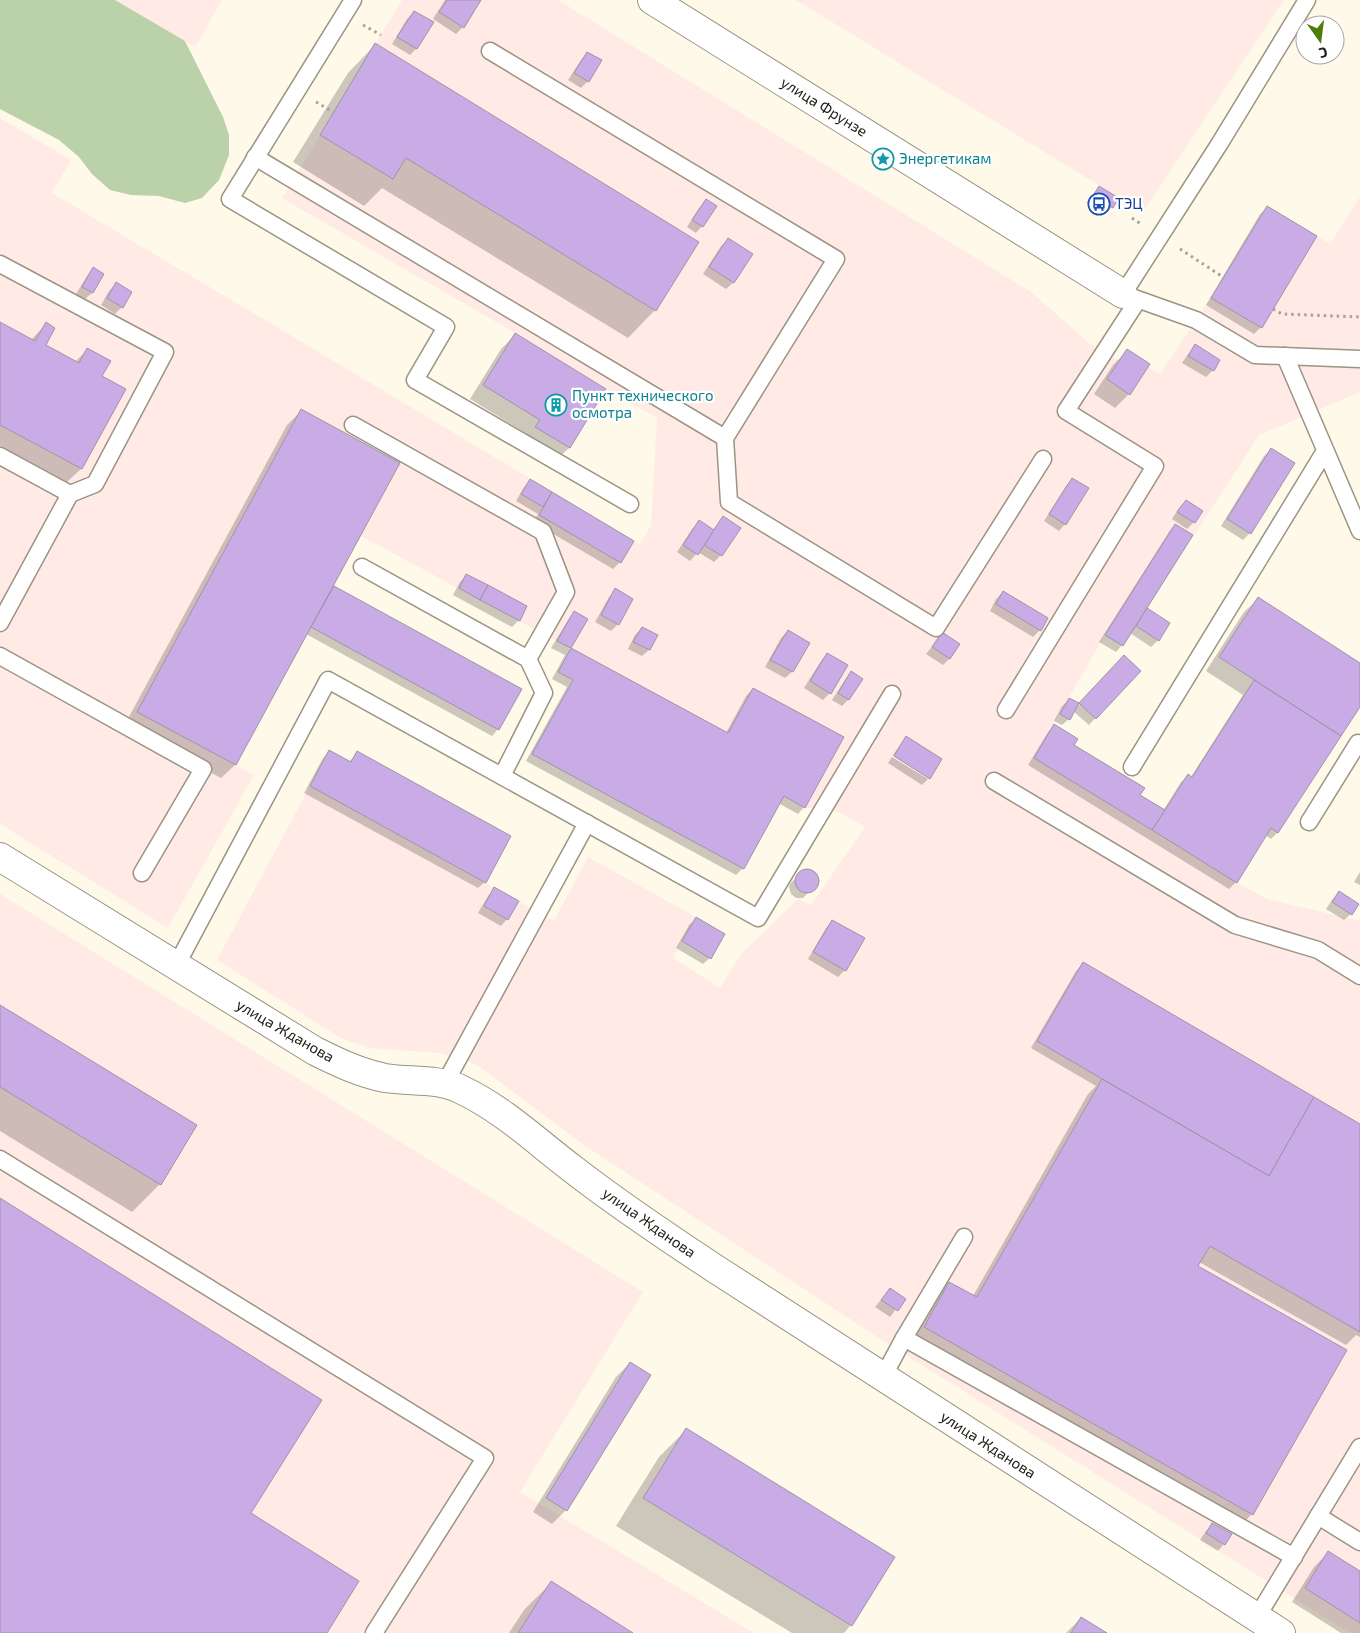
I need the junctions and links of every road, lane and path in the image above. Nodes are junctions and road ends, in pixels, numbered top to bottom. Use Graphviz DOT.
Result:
graph roads {
  1 [pos="353,0"];
  2 [pos="652,0"];
  3 [pos="1306,0"];
  4 [pos="361,23"];
  5 [pos="381,35"];
  6 [pos="490,50"];
  7 [pos="255,157"];
  8 [pos="0,264"];
  9 [pos="1131,297"];
  10 [pos="1273,309"];
  11 [pos="1360,317"];
  12 [pos="1285,356"];
  13 [pos="1360,359"];
  14 [pos="353,425"];
  15 [pos="725,438"];
  16 [pos="1325,451"];
  17 [pos="0,456"];
  18 [pos="1043,459"];
  19 [pos="70,494"];
  20 [pos="630,504"];
  21 [pos="1360,531"];
  22 [pos="362,567"];
  23 [pos="0,623"];
  24 [pos="0,656"];
  25 [pos="528,659"];
  26 [pos="892,694"];
  27 [pos="1006,710"];
  28 [pos="1360,744"];
  29 [pos="1132,767"];
  30 [pos="502,776"];
  31 [pos="994,781"];
  32 [pos="1308,822"];
  33 [pos="586,823"];
  34 [pos="0,857"];
  35 [pos="142,873"];
  36 [pos="176,966"];
  37 [pos="1360,976"];
  38 [pos="444,1084"];
  39 [pos="0,1159"];
  40 [pos="964,1237"];
  41 [pos="904,1338"];
  42 [pos="883,1377"];
  43 [pos="1360,1447"];
  44 [pos="1318,1516"];
  45 [pos="1360,1542"];
  46 [pos="1294,1557"];
  47 [pos="1257,1617"];
  48 [pos="374,1633"];
  49 [pos="1281,1633"];
  1 -- 7 [label="lane"];
  2 -- 9 [label="street, улица Фрунзе"];
  3 -- 9 [label="lane"];
  4 -- 5 [label="path"];
  6 -- 15 [label="lane"];
  7 -- 15 [label="lane"];
  7 -- 20 [label="lane"];
  8 -- 19 [label="lane"];
  9 -- 12 [label="lane"];
  9 -- 27 [label="lane"];
  10 -- 11 [label="path"];
  12 -- 13 [label="lane"];
  12 -- 16 [label="lane"];
  14 -- 25 [label="lane"];
  15 -- 18 [label="lane"];
  16 -- 21 [label="lane"];
  16 -- 29 [label="lane"];
  17 -- 19 [label="lane"];
  19 -- 23 [label="lane"];
  22 -- 25 [label="lane"];
  24 -- 35 [label="lane"];
  25 -- 30 [label="lane"];
  26 -- 33 [label="lane"];
  28 -- 32 [label="lane"];
  30 -- 33 [label="lane"];
  30 -- 36 [label="lane"];
  31 -- 37 [label="lane"];
  33 -- 38 [label="lane"];
  34 -- 36 [label="street, улица Жданова"];
  36 -- 38 [label="street, улица Жданова"];
  38 -- 42 [label="street, улица Жданова"];
  39 -- 48 [label="lane"];
  40 -- 41 [label="lane"];
  41 -- 42 [label="lane"];
  41 -- 46 [label="lane"];
  42 -- 47 [label="street, улица Жданова"];
  43 -- 44 [label="lane"];
  44 -- 45 [label="lane"];
  44 -- 46 [label="lane"];
  46 -- 47 [label="lane"];
  47 -- 49 [label="street, улица Жданова"];
}
